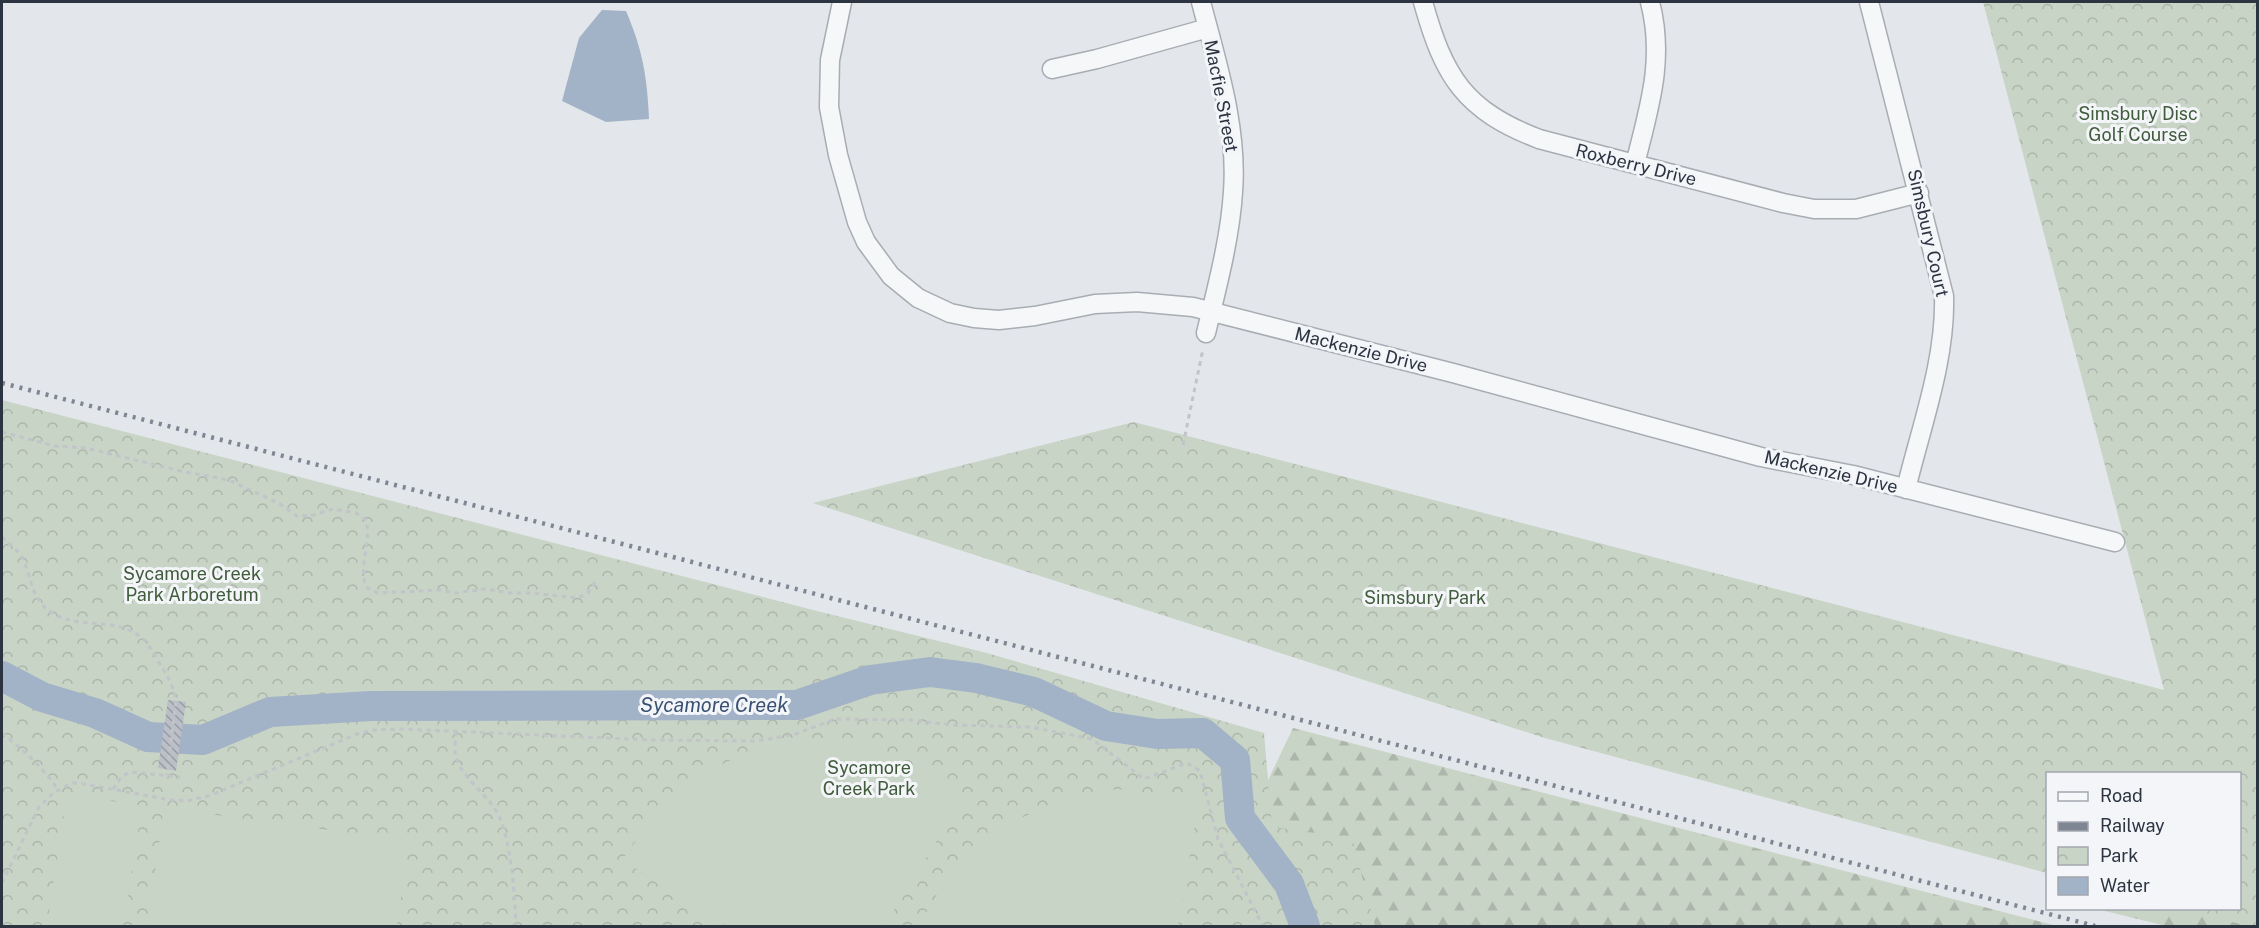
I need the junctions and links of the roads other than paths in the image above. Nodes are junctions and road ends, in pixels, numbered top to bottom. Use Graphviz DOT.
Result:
graph roads {
  1 [pos="842,2"];
  2 [pos="1201,2"];
  3 [pos="1423,2"];
  4 [pos="1650,2"];
  5 [pos="1869,2"];
  6 [pos="1208,28"];
  7 [pos="1052,69"];
  8 [pos="1635,164"];
  9 [pos="1919,193"];
  10 [pos="1211,312"];
  11 [pos="1206,333"];
  12 [pos="1906,489"];
  13 [pos="2115,542"];
  1 -- 10 [label="street, Mackenzie Drive"];
  2 -- 6 [label="street, Macfie Street"];
  3 -- 8 [label="street, Roxberry Drive"];
  4 -- 8 [label="street"];
  5 -- 9 [label="street, Simsbury Court"];
  6 -- 7 [label="street"];
  6 -- 10 [label="street, Macfie Street"];
  8 -- 9 [label="street, Roxberry Drive"];
  9 -- 12 [label="street, Simsbury Court"];
  10 -- 11 [label="street, Macfie Street"];
  10 -- 12 [label="street, Mackenzie Drive"];
  12 -- 13 [label="street, Mackenzie Drive"];
}
